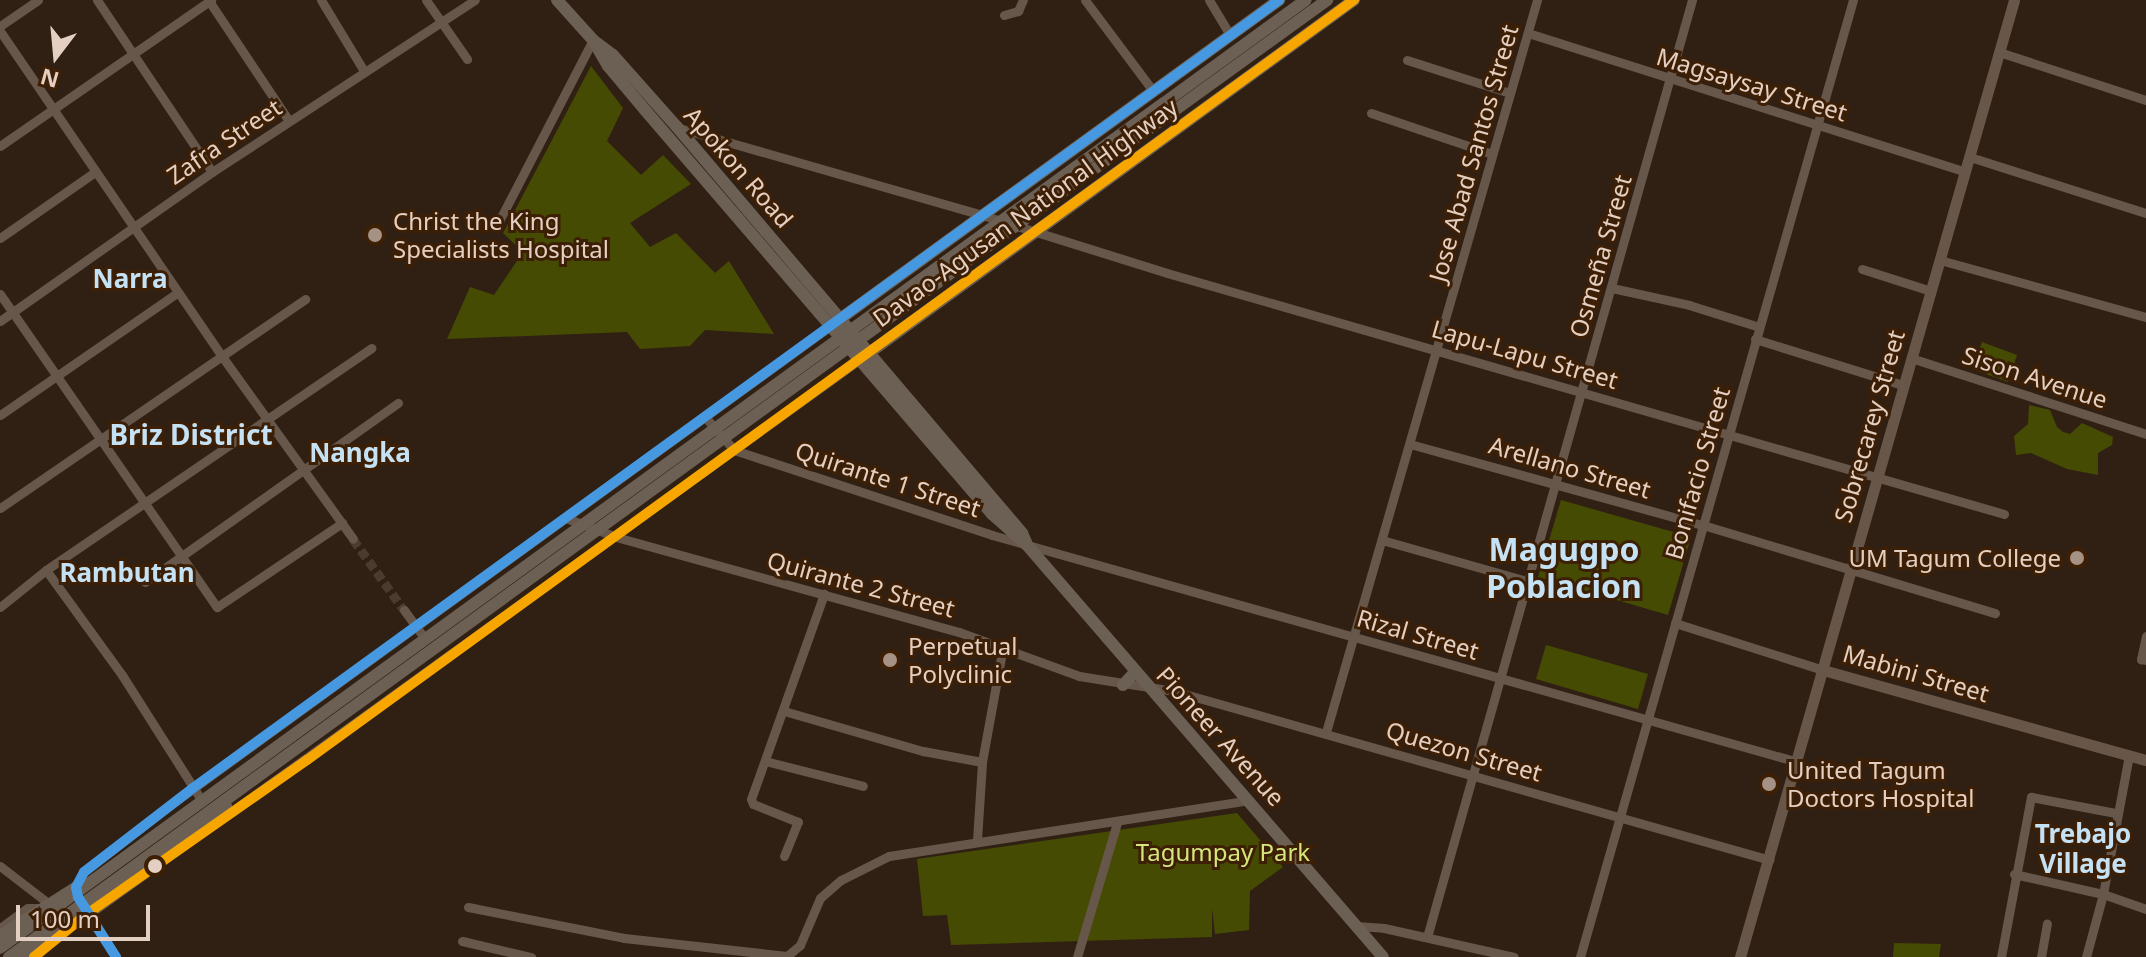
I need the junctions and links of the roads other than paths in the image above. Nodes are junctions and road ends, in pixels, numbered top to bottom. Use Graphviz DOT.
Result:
graph roads {
  1 [pos="38,0"];
  2 [pos="97,0"];
  3 [pos="321,0"];
  4 [pos="426,0"];
  5 [pos="475,0"];
  6 [pos="557,0"];
  7 [pos="1023,0"];
  8 [pos="1085,0"];
  9 [pos="1209,0"];
  10 [pos="1279,0"];
  11 [pos="1306,0"];
  12 [pos="1327,0"];
  13 [pos="1354,0"];
  14 [pos="1537,0"];
  15 [pos="1692,0"];
  16 [pos="1853,0"];
  17 [pos="2014,0"];
  18 [pos="210,1"];
  19 [pos="1004,15"];
  20 [pos="442,21"];
  21 [pos="0,29"];
  22 [pos="1528,33"];
  23 [pos="1230,35"];
  24 [pos="593,40"];
  25 [pos="135,52"];
  26 [pos="1999,52"];
  27 [pos="467,59"];
  28 [pos="1407,60"];
  29 [pos="364,71"];
  30 [pos="1670,80"];
  31 [pos="1153,91"];
  32 [pos="1510,93"];
  33 [pos="2146,100"];
  34 [pos="1167,108"];
  35 [pos="52,110"];
  36 [pos="1371,113"];
  37 [pos="289,121"];
  38 [pos="655,121"];
  39 [pos="1817,125"];
  40 [pos="677,127"];
  41 [pos="0,146"];
  42 [pos="1492,154"];
  43 [pos="1970,157"];
  44 [pos="95,172"];
  45 [pos="212,172"];
  46 [pos="1965,172"];
  47 [pos="2146,213"];
  48 [pos="982,215"];
  49 [pos="498,223"];
  50 [pos="134,228"];
  51 [pos="1035,232"];
  52 [pos="0,238"];
  53 [pos="1940,260"];
  54 [pos="1862,269"];
  55 [pos="1612,288"];
  56 [pos="1931,291"];
  57 [pos="178,292"];
  58 [pos="0,294"];
  59 [pos="305,299"];
  60 [pos="13,312"];
  61 [pos="2146,317"];
  62 [pos="0,321"];
  63 [pos="839,327"];
  64 [pos="1759,327"];
  65 [pos="1755,339"];
  66 [pos="371,348"];
  67 [pos="1438,350"];
  68 [pos="860,352"];
  69 [pos="221,355"];
  70 [pos="1911,358"];
  71 [pos="56,375"];
  72 [pos="1903,385"];
  73 [pos="1583,392"];
  74 [pos="398,403"];
  75 [pos="0,415"];
  76 [pos="269,421"];
  77 [pos="708,424"];
  78 [pos="1730,433"];
  79 [pos="2146,434"];
  80 [pos="101,439"];
  81 [pos="1410,444"];
  82 [pos="726,447"];
  83 [pos="304,471"];
  84 [pos="1877,475"];
  85 [pos="1557,485"];
  86 [pos="145,502"];
  87 [pos="0,508"];
  88 [pos="2004,514"];
  89 [pos="566,518"];
  90 [pos="342,523"];
  91 [pos="1703,525"];
  92 [pos="616,537"];
  93 [pos="353,539"];
  94 [pos="1382,540"];
  95 [pos="1027,545"];
  96 [pos="182,556"];
  97 [pos="1851,568"];
  98 [pos="46,570"];
  99 [pos="145,582"];
  100 [pos="1530,582"];
  101 [pos="824,594"];
  102 [pos="0,607"];
  103 [pos="404,610"];
  104 [pos="1995,613"];
  105 [pos="1675,623"];
  106 [pos="420,631"];
  107 [pos="2146,636"];
  108 [pos="1354,637"];
  109 [pos="1003,646"];
  110 [pos="2144,660"];
  111 [pos="1823,670"];
  112 [pos="1135,672"];
  113 [pos="1502,679"];
  114 [pos="1123,685"];
  115 [pos="1146,685"];
  116 [pos="333,701"];
  117 [pos="784,711"];
  118 [pos="311,717"];
  119 [pos="1647,720"];
  120 [pos="1326,732"];
  121 [pos="324,734"];
  122 [pos="2129,755"];
  123 [pos="2146,760"];
  124 [pos="765,761"];
  125 [pos="982,762"];
  126 [pos="1798,762"];
  127 [pos="1475,775"];
  128 [pos="863,786"];
  129 [pos="197,793"];
  130 [pos="1250,800"];
  131 [pos="2116,813"];
  132 [pos="1621,817"];
  133 [pos="1117,823"];
  134 [pos="977,840"];
  135 [pos="182,845"];
  136 [pos="784,856"];
  137 [pos="1770,860"];
  138 [pos="0,866"];
  139 [pos="2014,874"];
  140 [pos="76,887"];
  141 [pos="2103,894"];
  142 [pos="468,907"];
  143 [pos="2146,909"];
  144 [pos="48,910"];
  145 [pos="87,914"];
  146 [pos="2047,924"];
  147 [pos="1357,926"];
  148 [pos="0,928"];
  149 [pos="0,936"];
  150 [pos="1427,937"];
  151 [pos="462,941"];
  152 [pos="0,948"];
  153 [pos="787,956"];
  154 [pos="9,957"];
  155 [pos="24,957"];
  156 [pos="34,957"];
  157 [pos="116,957"];
  158 [pos="531,957"];
  159 [pos="1077,957"];
  160 [pos="1383,957"];
  161 [pos="1514,957"];
  162 [pos="1580,957"];
  163 [pos="1740,957"];
  164 [pos="2001,957"];
  165 [pos="2041,957"];
  166 [pos="2086,957"];
  1 -- 21 [label="street"];
  2 -- 25 [label="street"];
  3 -- 29 [label="street"];
  4 -- 20 [label="street"];
  5 -- 20 [label="street, Zafra Street"];
  6 -- 24 [label="highway, Apokon Road"];
  7 -- 19 [label="street"];
  8 -- 31 [label="street"];
  9 -- 23 [label="street"];
  10 -- 23 [label="highway, Davao-Agusan National Highway"];
  11 -- 34 [label="highway, Davao-Agusan National Highway"];
  12 -- 34 [label="highway, Davao-Agusan National Highway"];
  13 -- 51 [label="highway, Davao-Agusan National Highway"];
  14 -- 22 [label="street, Jose Abad Santos Street"];
  15 -- 30 [label="street, Osmeña Street"];
  16 -- 39 [label="street, Bonifacio Street"];
  17 -- 26 [label="main road, Sobrecarey Street"];
  18 -- 25 [label="street"];
  18 -- 37 [label="street"];
  20 -- 27 [label="street"];
  20 -- 29 [label="street, Zafra Street"];
  21 -- 35 [label="street"];
  22 -- 30 [label="street, Magsaysay Street"];
  22 -- 32 [label="street, Jose Abad Santos Street"];
  23 -- 31 [label="highway, Davao-Agusan National Highway"];
  24 -- 38 [label="highway, Apokon Road"];
  24 -- 40 [label="highway, Apokon Road"];
  24 -- 49 [label="street"];
  25 -- 35 [label="street"];
  25 -- 45 [label="street"];
  26 -- 33 [label="street"];
  26 -- 43 [label="main road, Sobrecarey Street"];
  28 -- 32 [label="street"];
  29 -- 37 [label="street, Zafra Street"];
  30 -- 39 [label="street, Magsaysay Street"];
  30 -- 55 [label="street, Osmeña Street"];
  31 -- 48 [label="highway, Davao-Agusan National Highway"];
  32 -- 42 [label="street, Jose Abad Santos Street"];
  34 -- 144 [label="highway, Davao-Agusan National Highway, bridge"];
  35 -- 41 [label="street"];
  35 -- 44 [label="street"];
  36 -- 42 [label="street"];
  37 -- 45 [label="street, Zafra Street"];
  38 -- 40 [label="street, Lapu-Lapu Street"];
  38 -- 63 [label="highway, Apokon Road"];
  39 -- 46 [label="street, Magsaysay Street"];
  39 -- 64 [label="street, Bonifacio Street"];
  40 -- 48 [label="street, Lapu-Lapu Street"];
  40 -- 63 [label="highway, Apokon Road"];
  42 -- 67 [label="street, Jose Abad Santos Street"];
  43 -- 46 [label="main road, Sobrecarey Street"];
  43 -- 47 [label="street"];
  44 -- 50 [label="street"];
  44 -- 52 [label="street"];
  45 -- 50 [label="street, Zafra Street"];
  46 -- 53 [label="main road, Sobrecarey Street"];
  48 -- 51 [label="street, Lapu-Lapu Street"];
  48 -- 63 [label="highway, Davao-Agusan National Highway"];
  50 -- 57 [label="street"];
  50 -- 60 [label="street, Zafra Street"];
  51 -- 67 [label="street, Lapu-Lapu Street"];
  51 -- 68 [label="highway, Davao-Agusan National Highway"];
  53 -- 56 [label="main road, Sobrecarey Street"];
  53 -- 61 [label="street"];
  54 -- 56 [label="street"];
  55 -- 64 [label="street"];
  55 -- 73 [label="street, Osmeña Street"];
  56 -- 70 [label="main road, Sobrecarey Street"];
  57 -- 69 [label="street"];
  57 -- 71 [label="street"];
  58 -- 60 [label="street"];
  59 -- 69 [label="street"];
  60 -- 62 [label="street, Zafra Street"];
  60 -- 71 [label="street"];
  63 -- 68 [label="highway, Pioneer Avenue"];
  63 -- 77 [label="highway, Davao-Agusan National Highway"];
  64 -- 65 [label="street, Bonifacio Street"];
  65 -- 72 [label="street"];
  65 -- 78 [label="street, Bonifacio Street"];
  66 -- 76 [label="street"];
  67 -- 73 [label="street, Lapu-Lapu Street"];
  67 -- 81 [label="street, Jose Abad Santos Street"];
  68 -- 82 [label="highway, Davao-Agusan National Highway"];
  68 -- 95 [label="highway, Pioneer Avenue"];
  69 -- 76 [label="street"];
  69 -- 80 [label="street"];
  70 -- 72 [label="main road, Sobrecarey Street"];
  70 -- 79 [label="street, Sison Avenue"];
  71 -- 75 [label="street"];
  71 -- 80 [label="street"];
  72 -- 84 [label="main road, Sobrecarey Street"];
  73 -- 78 [label="street, Lapu-Lapu Street"];
  73 -- 85 [label="street, Osmeña Street"];
  74 -- 83 [label="street"];
  76 -- 83 [label="street"];
  76 -- 86 [label="street"];
  77 -- 82 [label="street"];
  77 -- 89 [label="street"];
  78 -- 84 [label="street, Lapu-Lapu Street"];
  78 -- 91 [label="street, Bonifacio Street"];
  80 -- 86 [label="street"];
  80 -- 87 [label="street"];
  81 -- 85 [label="street, Arellano Street"];
  81 -- 94 [label="street, Jose Abad Santos Street"];
  82 -- 92 [label="street"];
  82 -- 95 [label="street, Quirante 1 Street"];
  83 -- 90 [label="street"];
  83 -- 96 [label="street"];
  84 -- 88 [label="street, Lapu-Lapu Street"];
  84 -- 97 [label="main road, Sobrecarey Street"];
  85 -- 91 [label="street, Arellano Street"];
  85 -- 100 [label="street, Osmeña Street"];
  86 -- 96 [label="street"];
  86 -- 98 [label="street"];
  89 -- 92 [label="street, Quirante 2 Street"];
  89 -- 106 [label="street"];
  90 -- 93 [label="street"];
  90 -- 96 [label="street"];
  91 -- 97 [label="street, Arellano Street"];
  91 -- 105 [label="street, Bonifacio Street"];
  92 -- 101 [label="street, Quirante 2 Street"];
  92 -- 135 [label="street"];
  94 -- 100 [label="street"];
  94 -- 108 [label="street, Jose Abad Santos Street"];
  95 -- 108 [label="street, Rizal Street"];
  95 -- 112 [label="highway, Pioneer Avenue"];
  96 -- 99 [label="street"];
  97 -- 104 [label="street, Arellano Street"];
  97 -- 111 [label="main road, Sobrecarey Street"];
  98 -- 102 [label="street"];
  98 -- 129 [label="street"];
  100 -- 113 [label="street, Osmeña Street"];
  101 -- 109 [label="street, Quirante 2 Street"];
  101 -- 117 [label="street"];
  103 -- 106 [label="street"];
  105 -- 111 [label="street, Mabini Street"];
  105 -- 119 [label="street, Bonifacio Street"];
  106 -- 116 [label="highway, Davao-Agusan National Highway"];
  106 -- 129 [label="street"];
  107 -- 110 [label="street"];
  108 -- 113 [label="street, Rizal Street"];
  108 -- 120 [label="street, Jose Abad Santos Street"];
  109 -- 114 [label="street, Quirante 2 Street"];
  109 -- 125 [label="street"];
  111 -- 122 [label="main road, Mabini Street"];
  111 -- 126 [label="main road, Sobrecarey Street"];
  112 -- 114 [label="highway"];
  112 -- 115 [label="highway, Pioneer Avenue"];
  113 -- 119 [label="street, Rizal Street"];
  113 -- 127 [label="street, Osmeña Street"];
  114 -- 115 [label="street, Quirante 2 Street"];
  115 -- 120 [label="street, Quezon Street"];
  115 -- 130 [label="highway, Pioneer Avenue"];
  116 -- 118 [label="highway, Davao-Agusan National Highway"];
  116 -- 121 [label="highway"];
  117 -- 124 [label="street"];
  117 -- 125 [label="street"];
  118 -- 121 [label="highway"];
  118 -- 129 [label="highway, Davao-Agusan National Highway"];
  119 -- 126 [label="street, Rizal Street"];
  119 -- 132 [label="street, Bonifacio Street"];
  120 -- 127 [label="street, Quezon Street"];
  121 -- 135 [label="highway"];
  122 -- 123 [label="main road, Mabini Street"];
  122 -- 131 [label="street"];
  124 -- 128 [label="street"];
  124 -- 136 [label="street"];
  125 -- 134 [label="street"];
  126 -- 137 [label="main road, Sobrecarey Street"];
  127 -- 132 [label="street, Quezon Street"];
  127 -- 150 [label="street, Osmeña Street"];
  129 -- 140 [label="highway, Davao-Agusan National Highway"];
  130 -- 133 [label="street"];
  130 -- 147 [label="highway, Pioneer Avenue"];
  131 -- 139 [label="street"];
  131 -- 141 [label="street"];
  132 -- 137 [label="street, Quezon Street"];
  132 -- 162 [label="street, Bonifacio Street"];
  133 -- 134 [label="street"];
  133 -- 159 [label="street"];
  134 -- 153 [label="street"];
  135 -- 145 [label="highway"];
  137 -- 163 [label="main road, Sobrecarey Street"];
  138 -- 144 [label="street"];
  139 -- 141 [label="street"];
  139 -- 164 [label="street"];
  140 -- 144 [label="highway, Davao-Agusan National Highway"];
  140 -- 145 [label="highway"];
  141 -- 143 [label="street"];
  141 -- 166 [label="street"];
  142 -- 153 [label="street"];
  144 -- 145 [label="highway"];
  144 -- 148 [label="street"];
  144 -- 149 [label="highway, Davao-Agusan National Highway"];
  144 -- 152 [label="highway, Davao-Agusan National Highway"];
  144 -- 154 [label="highway, Davao-Agusan National Highway"];
  145 -- 155 [label="highway"];
  145 -- 156 [label="street"];
  145 -- 157 [label="street"];
  146 -- 165 [label="street"];
  147 -- 150 [label="street"];
  147 -- 160 [label="highway, Pioneer Avenue"];
  150 -- 161 [label="street"];
  151 -- 158 [label="street"];
}
